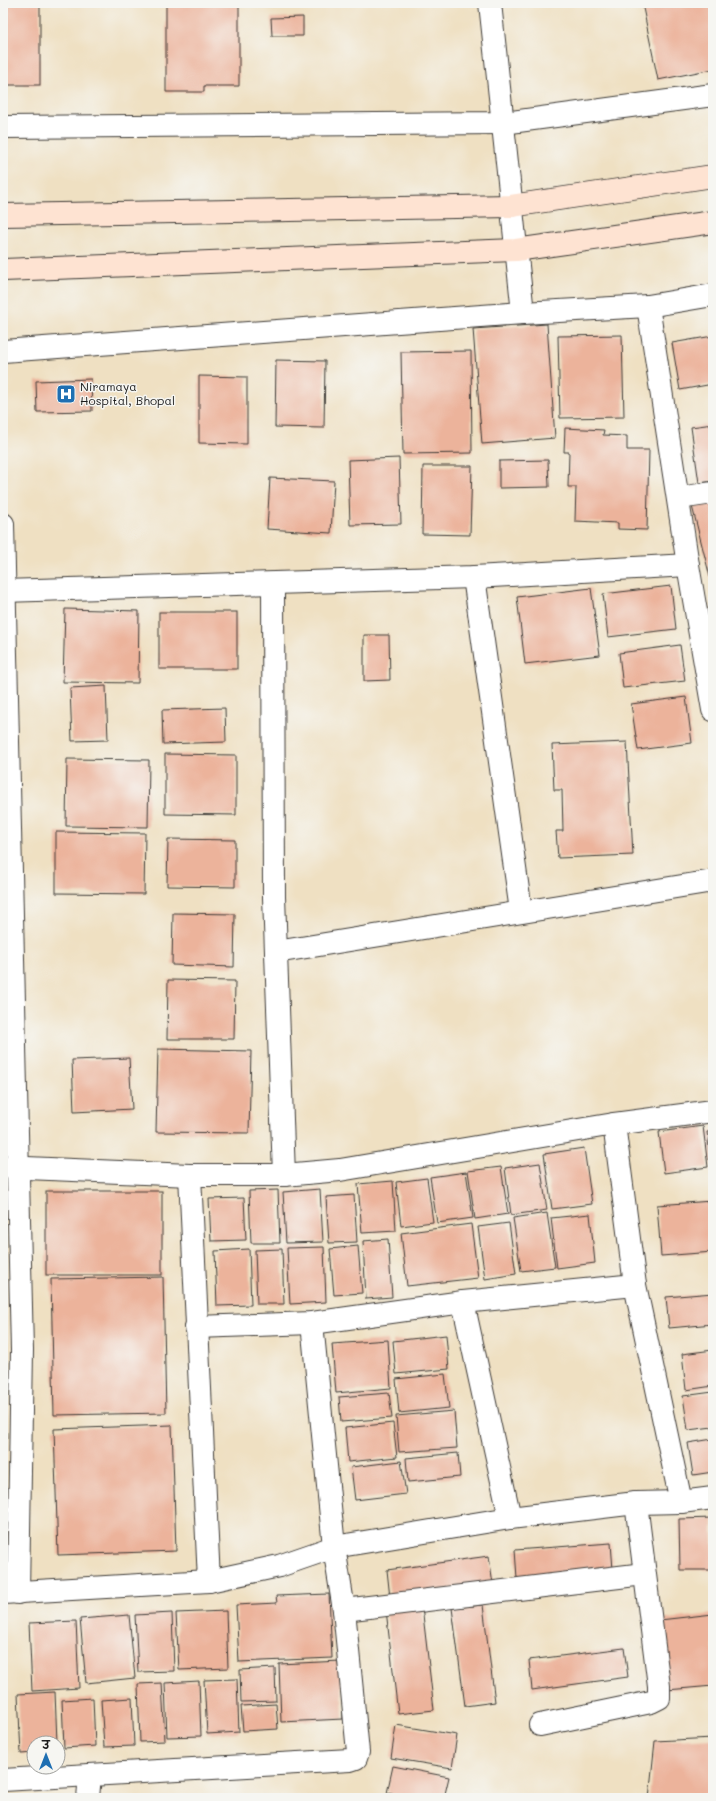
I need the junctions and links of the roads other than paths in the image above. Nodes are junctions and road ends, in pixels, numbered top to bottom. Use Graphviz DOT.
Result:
graph roads {
  1 [pos="490,3"];
  2 [pos="713,95"];
  3 [pos="503,123"];
  4 [pos="3,127"];
  5 [pos="713,176"];
  6 [pos="511,206"];
  7 [pos="3,215"];
  8 [pos="713,222"];
  9 [pos="516,250"];
  10 [pos="3,270"];
  11 [pos="713,295"];
  12 [pos="648,306"];
  13 [pos="523,313"];
  14 [pos="3,351"];
  15 [pos="713,492"];
  16 [pos="679,498"];
  17 [pos="3,524"];
  18 [pos="688,565"];
  19 [pos="474,577"];
  20 [pos="273,584"];
  21 [pos="4,591"];
  22 [pos="713,710"];
  23 [pos="6,787"];
  24 [pos="713,881"];
  25 [pos="521,911"];
  26 [pos="276,952"];
  27 [pos="713,1111"];
  28 [pos="614,1124"];
  29 [pos="10,1167"];
  30 [pos="190,1175"];
  31 [pos="284,1175"];
  32 [pos="635,1285"];
  33 [pos="463,1302"];
  34 [pos="312,1323"];
  35 [pos="196,1327"];
  36 [pos="13,1350"];
  37 [pos="713,1498"];
  38 [pos="681,1502"];
  39 [pos="636,1503"];
  40 [pos="510,1518"];
  41 [pos="334,1547"];
  42 [pos="644,1574"];
  43 [pos="209,1581"];
  44 [pos="11,1593"];
  45 [pos="344,1610"];
  46 [pos="540,1725"];
  47 [pos="90,1775"];
  48 [pos="3,1780"];
  49 [pos="88,1798"];
  1 -- 3 [label="street"];
  2 -- 3 [label="street"];
  3 -- 4 [label="street"];
  3 -- 6 [label="street"];
  5 -- 6 [label="main road"];
  6 -- 7 [label="main road"];
  6 -- 9 [label="street"];
  8 -- 9 [label="main road"];
  9 -- 10 [label="main road"];
  9 -- 13 [label="street"];
  11 -- 12 [label="street"];
  12 -- 13 [label="street"];
  12 -- 16 [label="street"];
  13 -- 14 [label="street"];
  15 -- 16 [label="street"];
  16 -- 18 [label="street"];
  17 -- 21 [label="street"];
  18 -- 19 [label="street"];
  18 -- 22 [label="street"];
  19 -- 20 [label="street"];
  19 -- 25 [label="street"];
  20 -- 21 [label="street"];
  20 -- 26 [label="street"];
  21 -- 23 [label="street"];
  23 -- 29 [label="street"];
  24 -- 25 [label="street"];
  25 -- 26 [label="street"];
  26 -- 31 [label="street"];
  27 -- 28 [label="street"];
  28 -- 31 [label="street"];
  28 -- 32 [label="street"];
  29 -- 30 [label="street"];
  29 -- 36 [label="street"];
  30 -- 31 [label="street"];
  30 -- 35 [label="street"];
  32 -- 33 [label="street"];
  32 -- 38 [label="street"];
  33 -- 34 [label="street"];
  33 -- 40 [label="street"];
  34 -- 35 [label="street"];
  34 -- 41 [label="street"];
  35 -- 43 [label="street"];
  36 -- 44 [label="street"];
  37 -- 38 [label="street"];
  38 -- 39 [label="street"];
  39 -- 40 [label="street"];
  39 -- 42 [label="street"];
  40 -- 41 [label="street"];
  41 -- 43 [label="street"];
  41 -- 45 [label="street"];
  42 -- 45 [label="street"];
  42 -- 46 [label="street"];
  43 -- 44 [label="street"];
  45 -- 47 [label="street"];
  47 -- 48 [label="street"];
  47 -- 49 [label="street"];
}
